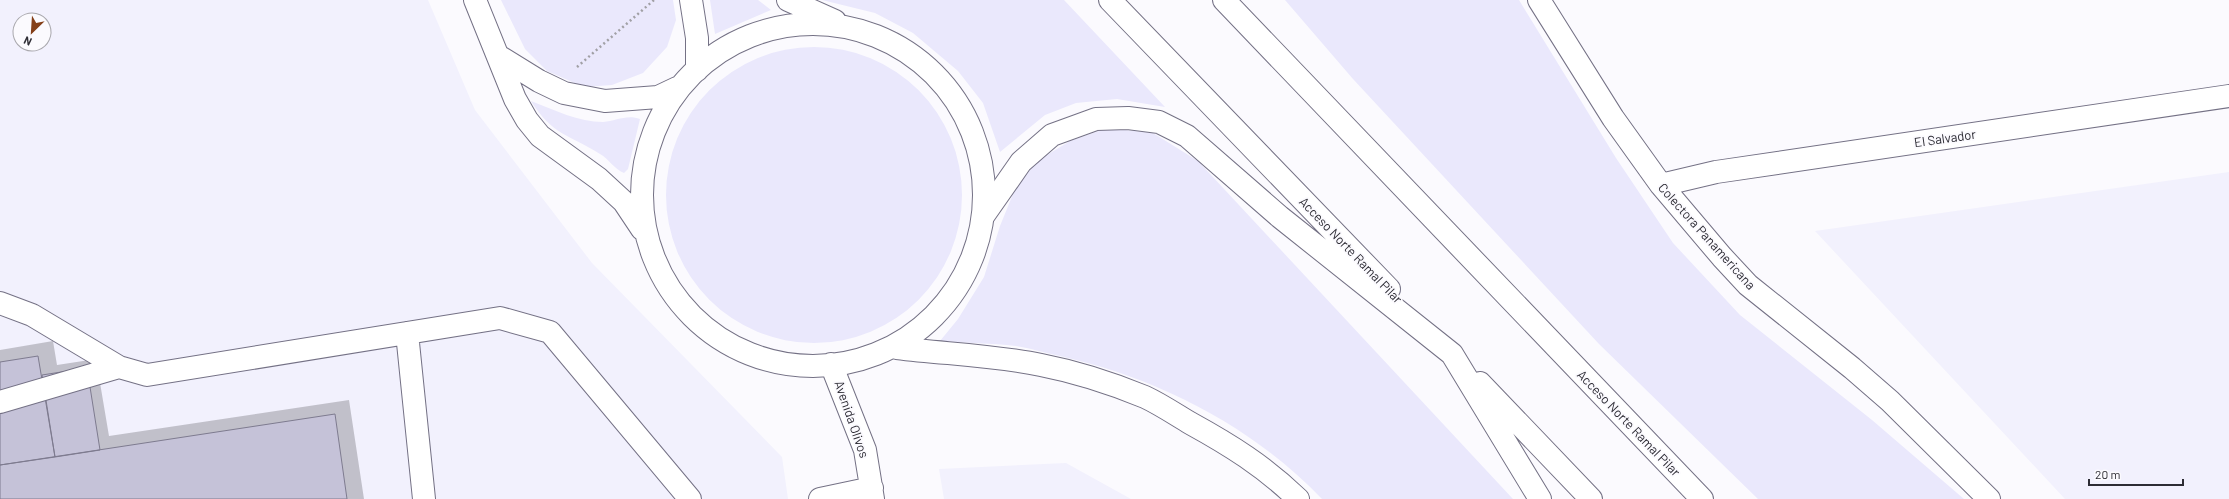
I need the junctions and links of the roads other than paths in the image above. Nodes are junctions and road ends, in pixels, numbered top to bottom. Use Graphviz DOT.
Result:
graph roads {
  1 [pos="475,0"];
  2 [pos="691,0"];
  3 [pos="788,0"];
  4 [pos="1110,0"];
  5 [pos="1224,0"];
  6 [pos="1237,0"];
  7 [pos="1539,0"];
  8 [pos="857,29"];
  9 [pos="500,57"];
  10 [pos="1286,65"];
  11 [pos="697,70"];
  12 [pos="677,88"];
  13 [pos="2229,96"];
  14 [pos="1661,185"];
  15 [pos="984,215"];
  16 [pos="646,236"];
  17 [pos="0,303"];
  18 [pos="407,333"];
  19 [pos="897,348"];
  20 [pos="1452,354"];
  21 [pos="832,364"];
  22 [pos="120,367"];
  23 [pos="0,402"];
  24 [pos="1630,423"];
  25 [pos="872,494"];
  26 [pos="424,499"];
  27 [pos="690,499"];
  28 [pos="820,499"];
  29 [pos="1298,499"];
  30 [pos="1540,499"];
  31 [pos="1591,499"];
  32 [pos="1702,499"];
  33 [pos="1716,499"];
  34 [pos="1989,499"];
  1 -- 9 [label="main road"];
  2 -- 11 [label="main road"];
  3 -- 8 [label="main road"];
  4 -- 20 [label="main road, Acceso Norte Ramal Pilar"];
  5 -- 10 [label="main road, Acceso Norte Ramal Pilar"];
  6 -- 10 [label="main road"];
  7 -- 14 [label="main road, Colectora Panamericana"];
  8 -- 11 [label="main road"];
  8 -- 15 [label="main road"];
  9 -- 12 [label="main road"];
  9 -- 16 [label="main road"];
  10 -- 24 [label="main road, Acceso Norte Ramal Pilar"];
  11 -- 12 [label="main road"];
  12 -- 16 [label="main road"];
  13 -- 14 [label="main road, El Salvador"];
  14 -- 34 [label="main road, Colectora Panamericana"];
  15 -- 19 [label="main road"];
  15 -- 20 [label="main road"];
  16 -- 21 [label="main road"];
  17 -- 22 [label="main road"];
  18 -- 22 [label="main road"];
  18 -- 26 [label="main road"];
  18 -- 27 [label="main road"];
  19 -- 21 [label="main road"];
  19 -- 29 [label="main road"];
  20 -- 30 [label="main road"];
  20 -- 31 [label="main road, Acceso Norte Ramal Pilar"];
  21 -- 25 [label="main road, Avenida Olivos"];
  22 -- 23 [label="main road"];
  24 -- 32 [label="main road, Acceso Norte Ramal Pilar"];
  24 -- 33 [label="main road"];
  25 -- 28 [label="main road"];
}
